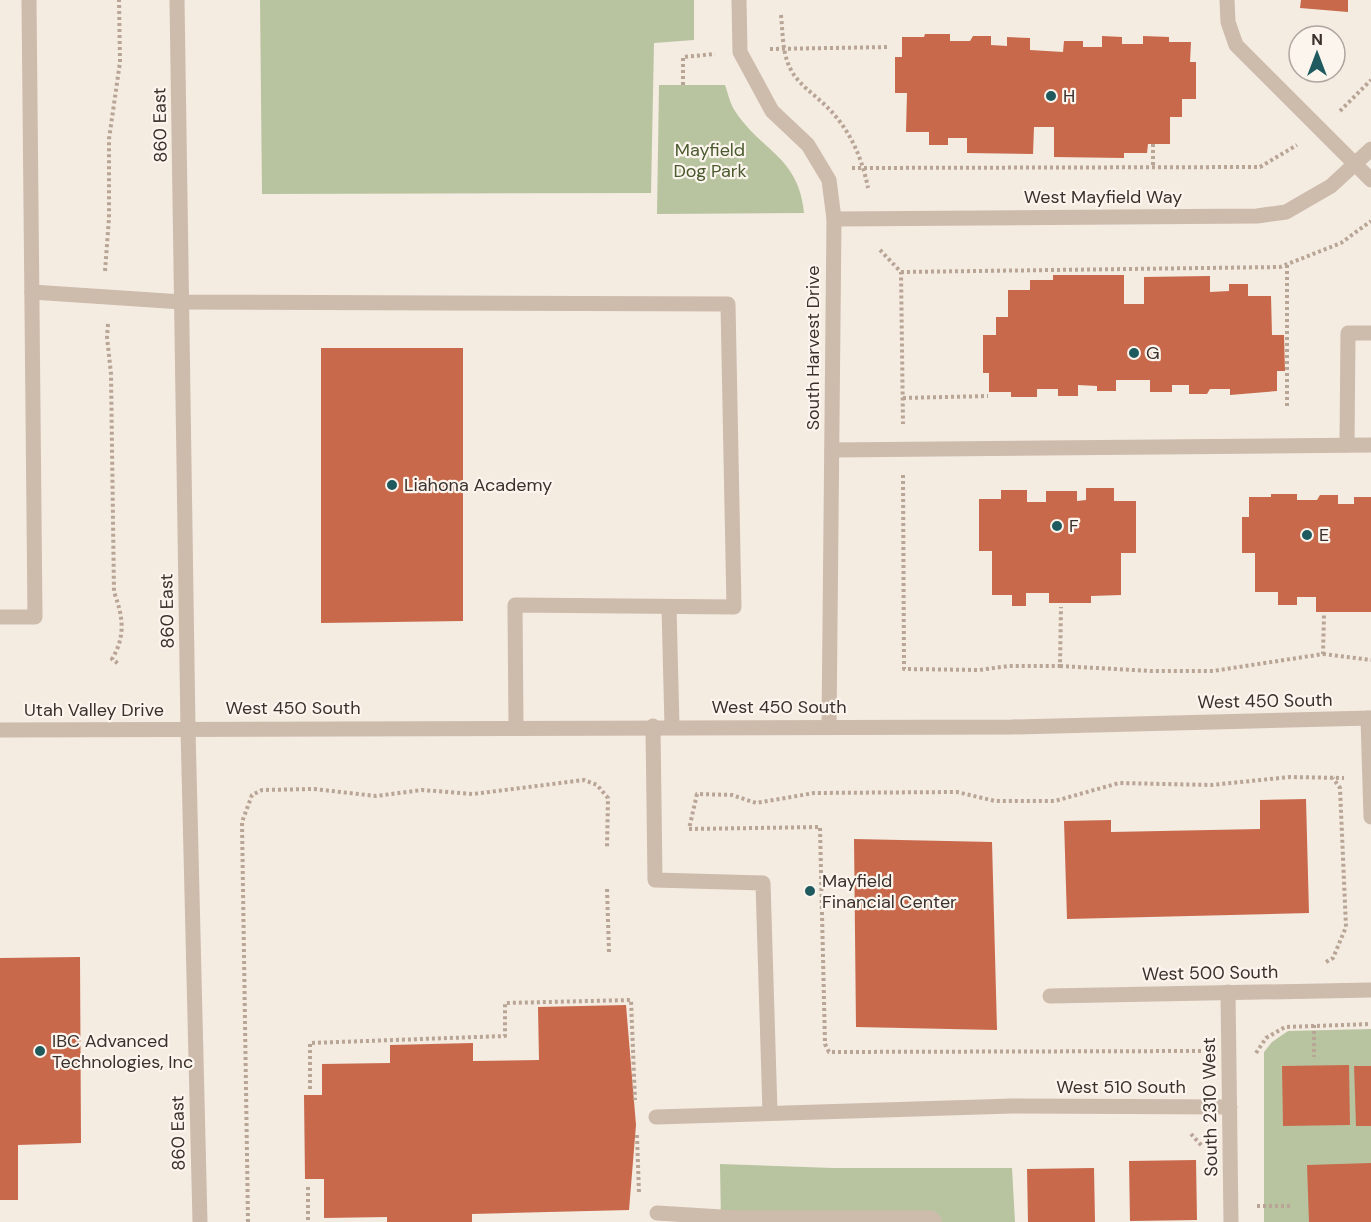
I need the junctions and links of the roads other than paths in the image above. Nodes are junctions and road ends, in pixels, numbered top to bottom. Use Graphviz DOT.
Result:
graph roads {
  1 [pos="30,0"];
  2 [pos="177,0"];
  3 [pos="739,0"];
  4 [pos="1227,0"];
  5 [pos="1371,149"];
  6 [pos="1355,163"];
  7 [pos="1371,180"];
  8 [pos="834,219"];
  9 [pos="32,292"];
  10 [pos="182,302"];
  11 [pos="1371,333"];
  12 [pos="1347,445"];
  13 [pos="1371,445"];
  14 [pos="832,450"];
  15 [pos="669,607"];
  16 [pos="0,617"];
  17 [pos="1369,718"];
  18 [pos="516,726"];
  19 [pos="653,726"];
  20 [pos="672,726"];
  21 [pos="829,726"];
  22 [pos="188,729"];
  23 [pos="0,730"];
  24 [pos="1370,780"];
  25 [pos="1371,817"];
  26 [pos="1371,990"];
  27 [pos="1228,992"];
  28 [pos="1050,996"];
  29 [pos="1230,1107"];
  30 [pos="770,1112"];
  31 [pos="656,1117"];
  32 [pos="657,1213"];
  33 [pos="738,1220"];
  34 [pos="200,1222"];
  35 [pos="935,1222"];
  36 [pos="1231,1222"];
  1 -- 9 [label="street"];
  2 -- 10 [label="street, 860 East"];
  3 -- 8 [label="street, South Harvest Drive"];
  4 -- 6 [label="street"];
  5 -- 6 [label="street, West Mayfield Way"];
  6 -- 7 [label="street"];
  6 -- 8 [label="street, West Mayfield Way"];
  8 -- 14 [label="street, South Harvest Drive"];
  9 -- 10 [label="street"];
  9 -- 16 [label="street"];
  10 -- 15 [label="street"];
  10 -- 22 [label="street, 860 East"];
  11 -- 12 [label="street"];
  12 -- 13 [label="street"];
  12 -- 14 [label="street"];
  14 -- 21 [label="street, South Harvest Drive"];
  15 -- 18 [label="street"];
  15 -- 20 [label="street"];
  17 -- 21 [label="street, West 450 South"];
  17 -- 24 [label="street"];
  18 -- 19 [label="street, West 450 South"];
  18 -- 22 [label="street, West 450 South"];
  19 -- 20 [label="street, West 450 South"];
  19 -- 30 [label="street"];
  20 -- 21 [label="street, West 450 South"];
  22 -- 23 [label="street, Utah Valley Drive"];
  22 -- 34 [label="street, 860 East"];
  24 -- 25 [label="street"];
  26 -- 27 [label="street, West 500 South"];
  27 -- 28 [label="street, West 500 South"];
  27 -- 29 [label="street, South 2310 West"];
  29 -- 30 [label="street, West 510 South"];
  29 -- 36 [label="street, South 2310 West"];
  30 -- 31 [label="street, West 510 South"];
  32 -- 33 [label="street"];
  33 -- 35 [label="street"];
}
